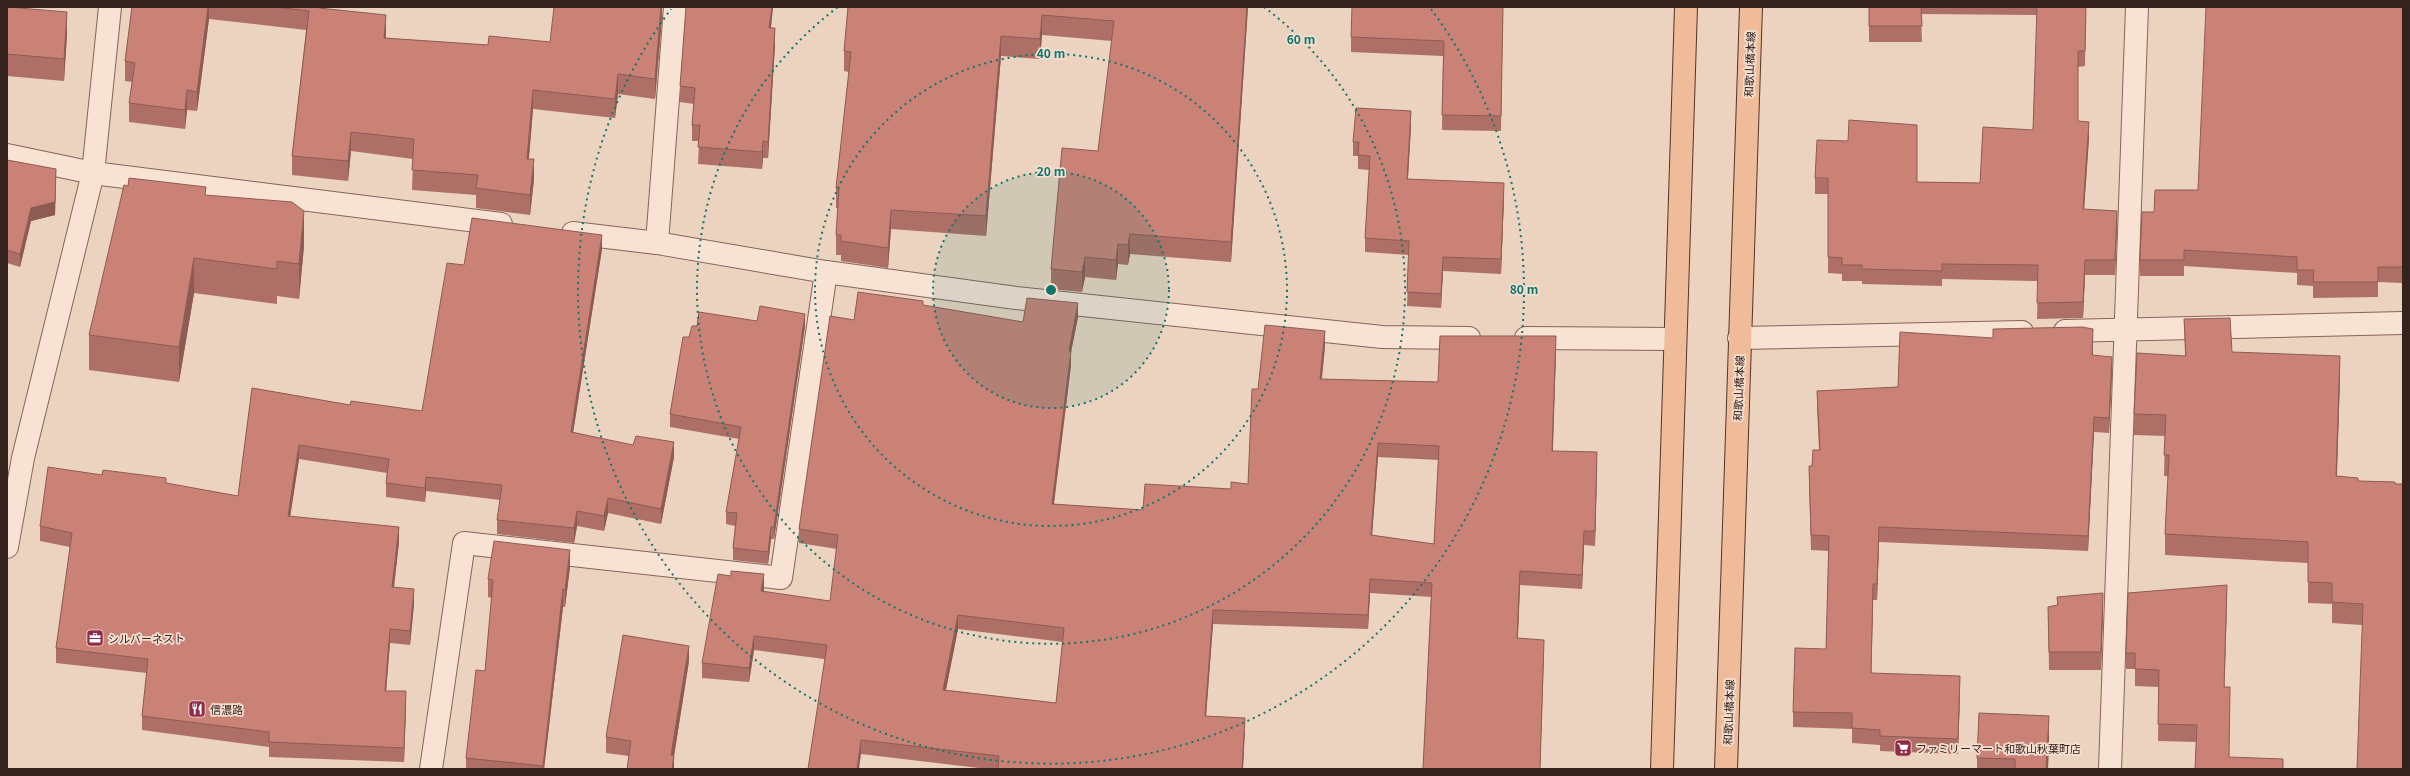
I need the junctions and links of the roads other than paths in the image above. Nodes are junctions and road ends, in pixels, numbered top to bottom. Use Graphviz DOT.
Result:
graph roads {
  1 [pos="110,7"];
  2 [pos="675,7"];
  3 [pos="1686,7"];
  4 [pos="1751,7"];
  5 [pos="2137,7"];
  6 [pos="7,155"];
  7 [pos="93,173"];
  8 [pos="524,227"];
  9 [pos="555,231"];
  10 [pos="657,243"];
  11 [pos="826,272"];
  12 [pos="2403,323"];
  13 [pos="2126,330"];
  14 [pos="1739,338"];
  15 [pos="1676,339"];
  16 [pos="7,547"];
  17 [pos="431,769"];
  18 [pos="1662,769"];
  19 [pos="1726,769"];
  20 [pos="2110,769"];
  1 -- 7 [label="street"];
  2 -- 10 [label="street"];
  3 -- 15 [label="main road"];
  4 -- 14 [label="main road, 和歌山橋本線"];
  5 -- 13 [label="street"];
  6 -- 7 [label="street"];
  7 -- 8 [label="street"];
  7 -- 16 [label="street"];
  9 -- 10 [label="street"];
  10 -- 11 [label="street"];
  11 -- 15 [label="street"];
  11 -- 17 [label="street"];
  12 -- 13 [label="street"];
  13 -- 14 [label="street"];
  13 -- 20 [label="street"];
  14 -- 19 [label="main road, 和歌山橋本線"];
  15 -- 18 [label="main road"];
}
